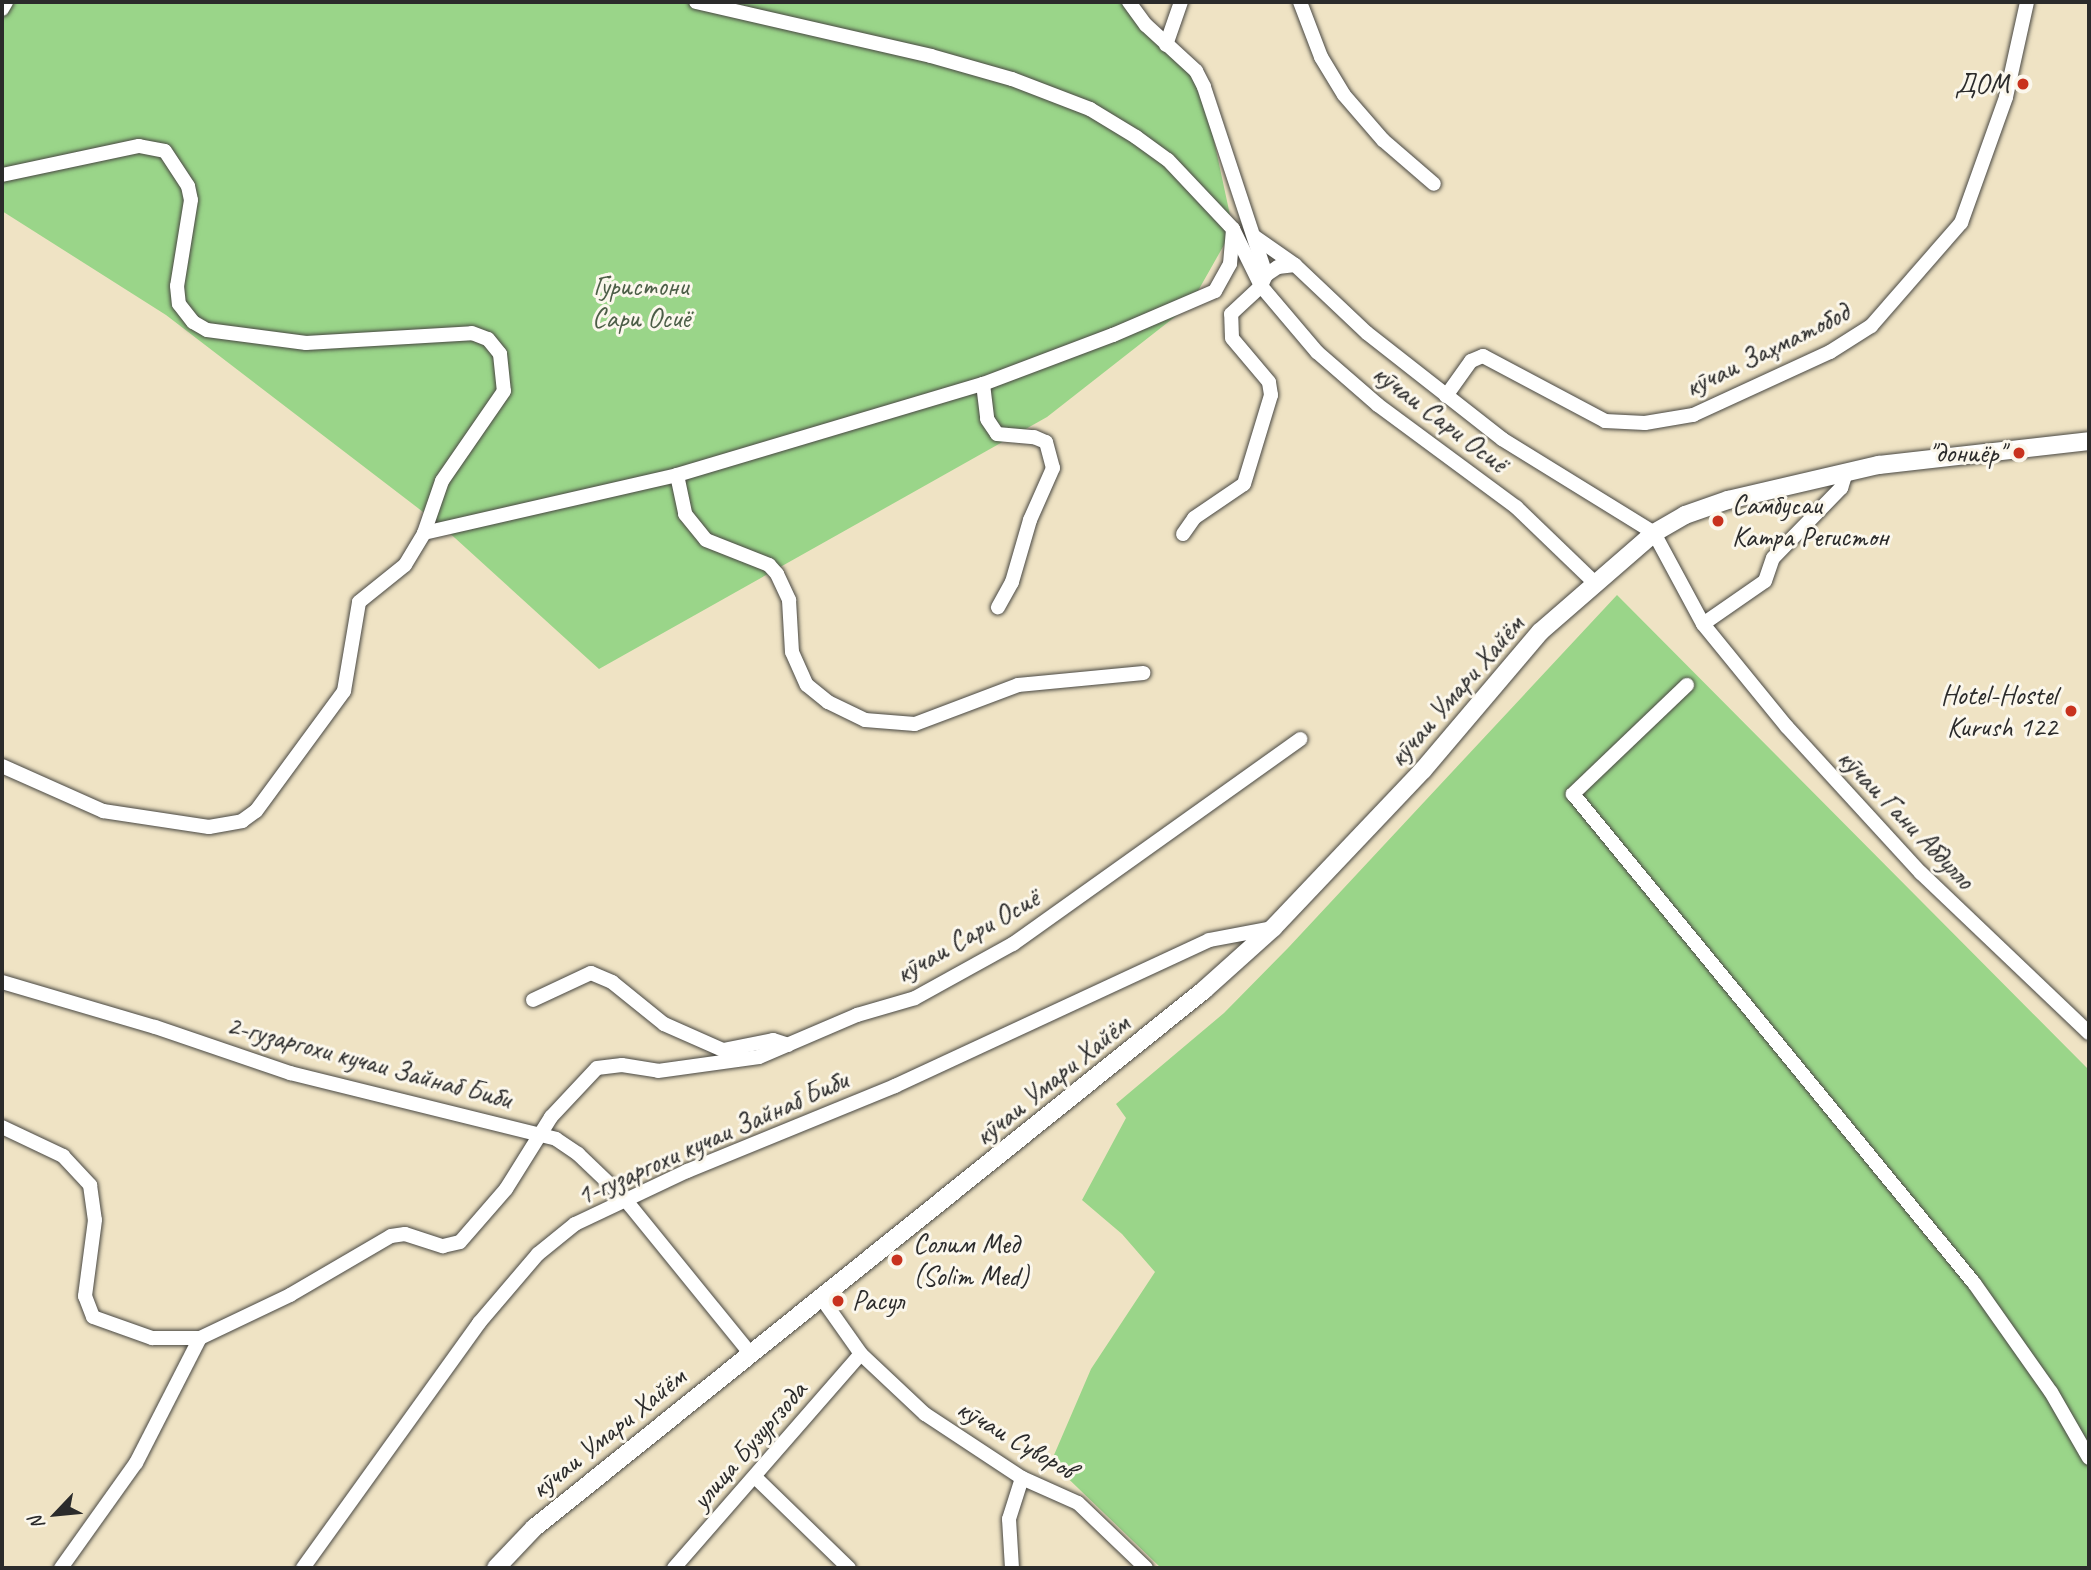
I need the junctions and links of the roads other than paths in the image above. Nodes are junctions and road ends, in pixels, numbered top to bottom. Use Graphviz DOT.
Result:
graph roads {
  1 [pos="6,2"];
  2 [pos="696,2"];
  3 [pos="1129,2"];
  4 [pos="1181,2"];
  5 [pos="1300,2"];
  6 [pos="2026,2"];
  7 [pos="2,9"];
  8 [pos="1166,45"];
  9 [pos="2,175"];
  10 [pos="1434,184"];
  11 [pos="1233,229"];
  12 [pos="1255,237"];
  13 [pos="1295,265"];
  14 [pos="1263,281"];
  15 [pos="983,384"];
  16 [pos="1446,396"];
  17 [pos="2089,442"];
  18 [pos="1846,473"];
  19 [pos="677,475"];
  20 [pos="424,533"];
  21 [pos="1654,533"];
  22 [pos="1183,534"];
  23 [pos="1595,583"];
  24 [pos="998,607"];
  25 [pos="1703,624"];
  26 [pos="1143,673"];
  27 [pos="1687,685"];
  28 [pos="1300,739"];
  29 [pos="2,766"];
  30 [pos="1273,928"];
  31 [pos="2,982"];
  32 [pos="533,999"];
  33 [pos="2089,1033"];
  34 [pos="788,1045"];
  35 [pos="2,1127"];
  36 [pos="540,1132"];
  37 [pos="624,1198"];
  38 [pos="820,1296"];
  39 [pos="200,1338"];
  40 [pos="749,1352"];
  41 [pos="861,1354"];
  42 [pos="2089,1458"];
  43 [pos="755,1478"];
  44 [pos="1022,1478"];
  45 [pos="61,1568"];
  46 [pos="303,1568"];
  47 [pos="496,1568"];
  48 [pos="674,1568"];
  49 [pos="849,1568"];
  50 [pos="1012,1568"];
  51 [pos="1146,1568"];
  1 -- 7 [label="street"];
  2 -- 11 [label="street"];
  3 -- 8 [label="street, кӯчаи Сари Осиё"];
  4 -- 8 [label="street"];
  5 -- 10 [label="street"];
  6 -- 16 [label="street, кӯчаи Заҳматобод"];
  8 -- 12 [label="street, кӯчаи Сари Осиё"];
  9 -- 20 [label="street"];
  11 -- 14 [label="street"];
  11 -- 15 [label="street"];
  12 -- 13 [label="street"];
  12 -- 14 [label="street, кӯчаи Сари Осиё"];
  13 -- 14 [label="street"];
  13 -- 16 [label="street"];
  14 -- 22 [label="street"];
  14 -- 23 [label="street, кӯчаи Сари Осиё"];
  15 -- 19 [label="street"];
  15 -- 24 [label="street"];
  16 -- 21 [label="street"];
  17 -- 18 [label="main road, кӯчаи Умари Хайём"];
  18 -- 21 [label="main road, кӯчаи Умари Хайём"];
  18 -- 25 [label="street"];
  19 -- 20 [label="street"];
  19 -- 26 [label="street"];
  20 -- 29 [label="street"];
  21 -- 23 [label="main road, кӯчаи Умари Хайём"];
  21 -- 25 [label="street, кӯчаи Гани Абдулло"];
  23 -- 30 [label="main road, кӯчаи Умари Хайём"];
  25 -- 33 [label="street, кӯчаи Гани Абдулло"];
  27 -- 42 [label="street"];
  28 -- 34 [label="street, кӯчаи Сари Осиё"];
  30 -- 37 [label="street, 1-гузаргохи кучаи Зайнаб Биби"];
  30 -- 38 [label="main road, кӯчаи Умари Хайём"];
  31 -- 36 [label="street, 2-гузаргохи кучаи Зайнаб Биби"];
  32 -- 34 [label="street"];
  34 -- 36 [label="street, кӯчаи Сари Осиё"];
  35 -- 39 [label="street"];
  36 -- 37 [label="street, 2-гузаргохи кучаи Зайнаб Биби"];
  36 -- 39 [label="street, кӯчаи Сари Осиё"];
  37 -- 40 [label="street, 2-гузаргохи кучаи Зайнаб Биби"];
  37 -- 46 [label="street, 1-гузаргохи кучаи Зайнаб Биби"];
  38 -- 40 [label="main road, кӯчаи Умари Хайём"];
  38 -- 41 [label="street, кӯчаи Суворов"];
  39 -- 45 [label="street"];
  40 -- 47 [label="main road, кӯчаи Умари Хайём"];
  41 -- 43 [label="street, улица Бузургзода"];
  41 -- 44 [label="street, кӯчаи Суворов"];
  43 -- 48 [label="street, улица Бузургзода"];
  43 -- 49 [label="street"];
  44 -- 50 [label="street"];
  44 -- 51 [label="street, кӯчаи Суворов"];
}
